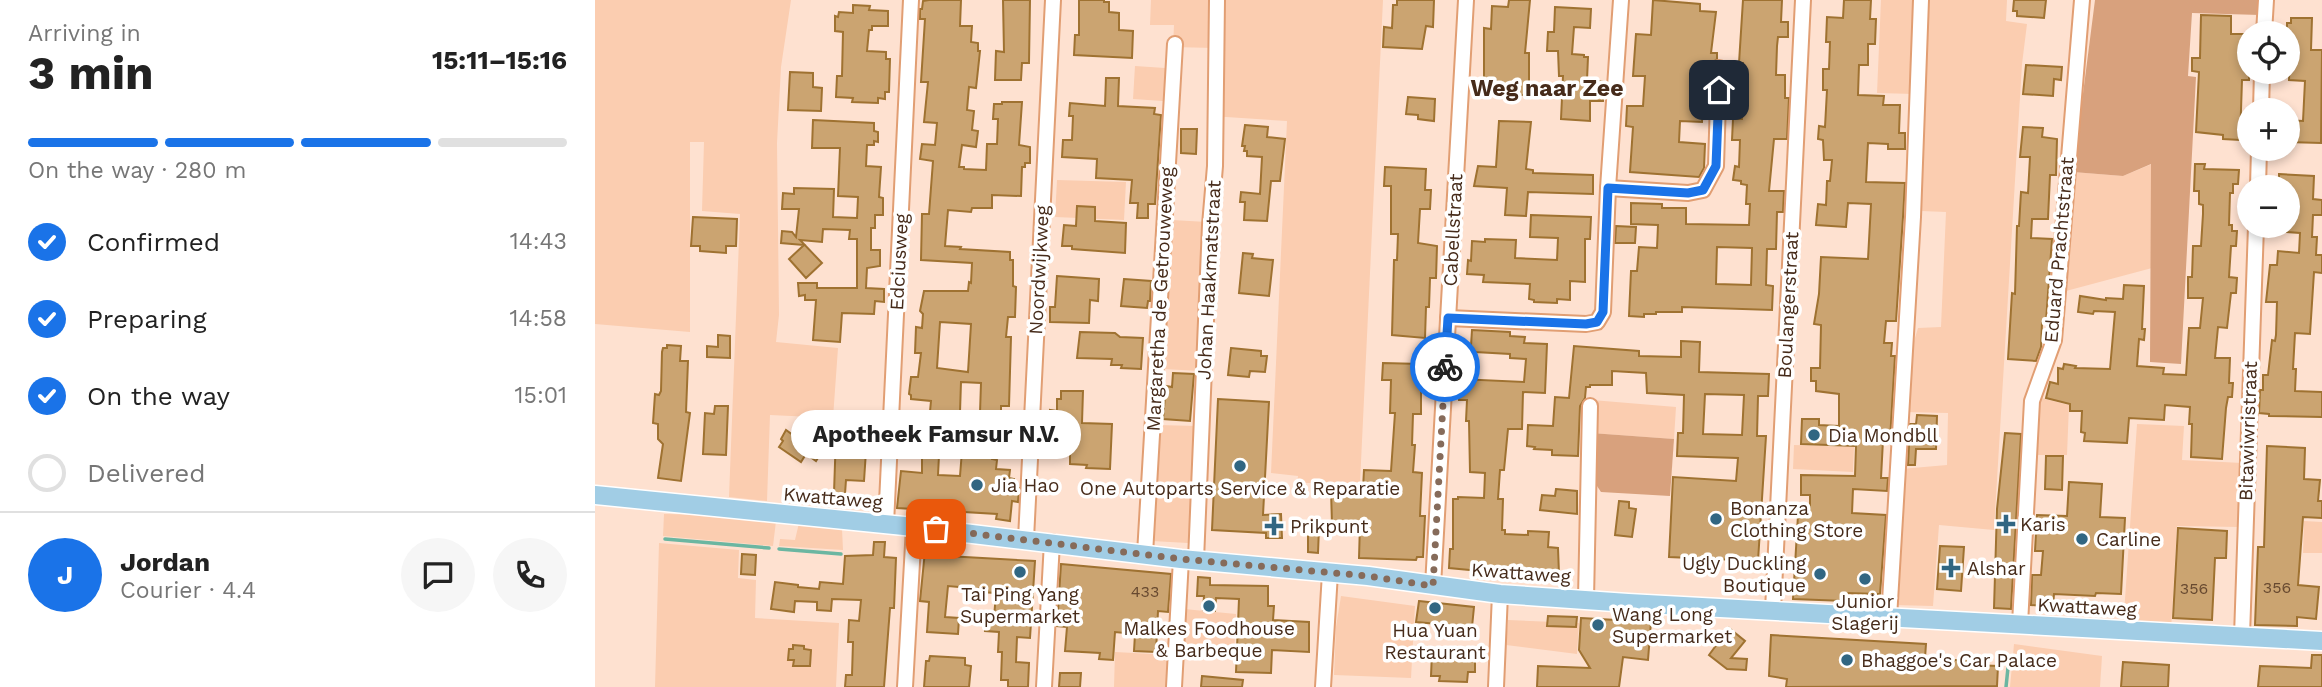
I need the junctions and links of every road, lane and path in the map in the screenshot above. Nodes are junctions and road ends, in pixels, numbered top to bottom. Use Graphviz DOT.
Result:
graph roads {
  1 [pos="911,0"];
  2 [pos="1053,0"];
  3 [pos="1217,0"];
  4 [pos="1466,0"];
  5 [pos="1621,0"];
  6 [pos="1803,0"];
  7 [pos="1921,0"];
  8 [pos="2082,0"];
  9 [pos="2266,0"];
  10 [pos="2265,21"];
  11 [pos="1175,44"];
  12 [pos="1719,68"];
  13 [pos="1608,188"];
  14 [pos="2256,238"];
  15 [pos="1448,318"];
  16 [pos="1590,406"];
  17 [pos="595,495"];
  18 [pos="886,524"];
  19 [pos="914,527"];
  20 [pos="1026,539"];
  21 [pos="1052,542"];
  22 [pos="1145,554"];
  23 [pos="1189,559"];
  24 [pos="1329,573"];
  25 [pos="1433,586"];
  26 [pos="1500,594"];
  27 [pos="1586,599"];
  28 [pos="1773,610"];
  29 [pos="1889,618"];
  30 [pos="2020,624"];
  31 [pos="2242,636"];
  32 [pos="2322,641"];
  33 [pos="905,687"];
  34 [pos="1044,687"];
  35 [pos="1174,687"];
  36 [pos="1323,687"];
  37 [pos="1496,687"];
  1 -- 18 [label="street, Edciusweg"];
  2 -- 20 [label="street, Noordwijkweg"];
  3 -- 23 [label="street, Johan Haakmatstraat"];
  4 -- 15 [label="street, Cabellstraat"];
  5 -- 13 [label="street"];
  6 -- 28 [label="street, Boulangerstraat"];
  7 -- 29 [label="street"];
  8 -- 30 [label="street, Eduard Prachtstraat"];
  9 -- 10 [label="street"];
  11 -- 22 [label="street, Margaretha de Getrouweweg"];
  12 -- 13 [label="street"];
  13 -- 15 [label="street"];
  14 -- 31 [label="street, Bitawiwristraat"];
  15 -- 25 [label="street, Cabellstraat"];
  16 -- 27 [label="street"];
  17 -- 18 [label="main road, Kwattaweg"];
  18 -- 19 [label="main road, Kwattaweg"];
  19 -- 20 [label="main road, Kwattaweg"];
  19 -- 33 [label="street"];
  20 -- 21 [label="main road, Kwattaweg"];
  21 -- 22 [label="main road, Kwattaweg"];
  21 -- 34 [label="street"];
  22 -- 23 [label="main road, Kwattaweg"];
  23 -- 24 [label="main road, Kwattaweg"];
  23 -- 35 [label="street, Johan Haakmatstraat"];
  24 -- 25 [label="main road, Kwattaweg"];
  24 -- 36 [label="street"];
  25 -- 26 [label="main road, Kwattaweg"];
  26 -- 27 [label="main road, Kwattaweg"];
  26 -- 37 [label="street"];
  27 -- 28 [label="main road, Kwattaweg"];
  28 -- 29 [label="main road, Kwattaweg"];
  29 -- 30 [label="main road, Kwattaweg"];
  30 -- 31 [label="main road, Kwattaweg"];
  31 -- 32 [label="main road, Kwattaweg"];
}
